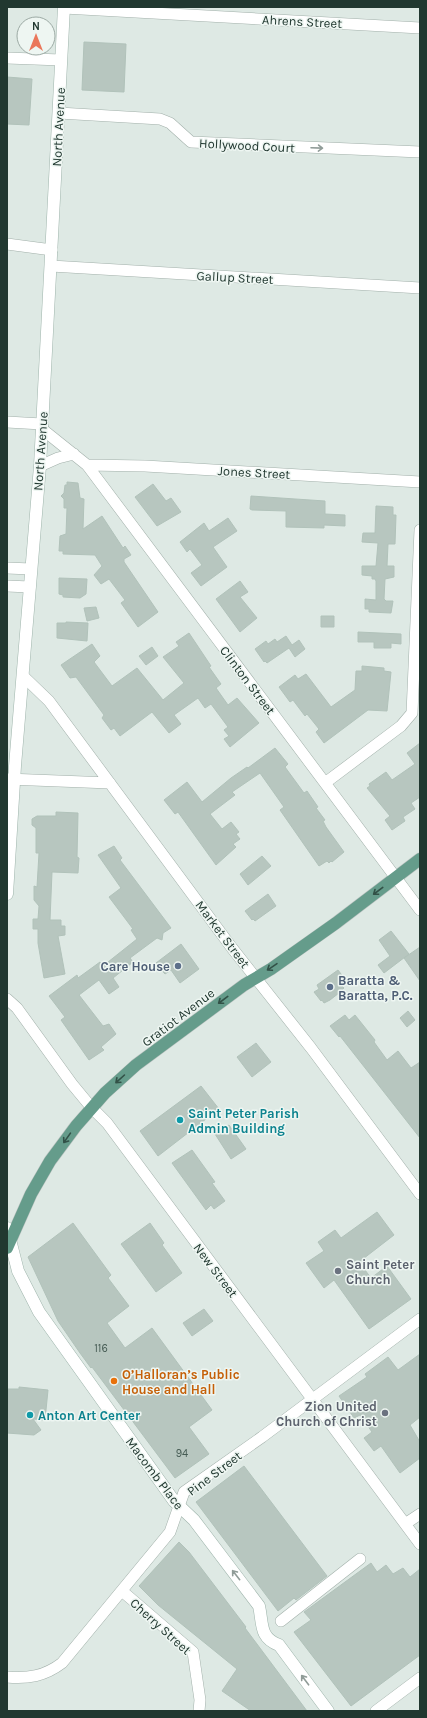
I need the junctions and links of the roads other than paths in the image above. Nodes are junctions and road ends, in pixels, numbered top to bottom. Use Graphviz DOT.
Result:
graph roads {
  1 [pos="64,7"];
  2 [pos="420,28"];
  3 [pos="7,58"];
  4 [pos="61,60"];
  5 [pos="59,113"];
  6 [pos="420,152"];
  7 [pos="7,244"];
  8 [pos="52,250"];
  9 [pos="51,266"];
  10 [pos="420,288"];
  11 [pos="7,422"];
  12 [pos="42,427"];
  13 [pos="74,454"];
  14 [pos="87,465"];
  15 [pos="40,466"];
  16 [pos="420,482"];
  17 [pos="420,530"];
  18 [pos="7,568"];
  19 [pos="32,569"];
  20 [pos="7,586"];
  21 [pos="30,587"];
  22 [pos="23,676"];
  23 [pos="11,779"];
  24 [pos="110,783"];
  25 [pos="325,783"];
  26 [pos="420,859"];
  27 [pos="396,877"];
  28 [pos="7,894"];
  29 [pos="420,910"];
  30 [pos="255,978"];
  31 [pos="7,998"];
  32 [pos="91,1108"];
  33 [pos="420,1194"];
  34 [pos="7,1228"];
  35 [pos="8,1244"];
  36 [pos="420,1319"];
  37 [pos="312,1399"];
  38 [pos="179,1507"];
  39 [pos="420,1514"];
  40 [pos="406,1524"];
  41 [pos="420,1544"];
  42 [pos="360,1559"];
  43 [pos="122,1591"];
  44 [pos="281,1621"];
  45 [pos="7,1677"];
  46 [pos="420,1678"];
  47 [pos="199,1711"];
  48 [pos="328,1711"];
  49 [pos="376,1711"];
  1 -- 2 [label="street, Ahrens Street"];
  1 -- 4 [label="main road, North Avenue"];
  3 -- 4 [label="street"];
  4 -- 5 [label="main road, North Avenue"];
  5 -- 6 [label="street, Hollywood Court, one-way"];
  5 -- 8 [label="main road, North Avenue"];
  7 -- 8 [label="street"];
  8 -- 9 [label="main road, North Avenue"];
  9 -- 10 [label="street, Gallup Street"];
  9 -- 12 [label="main road, North Avenue"];
  11 -- 12 [label="street"];
  12 -- 13 [label="street, Clinton Street"];
  12 -- 15 [label="main road, North Avenue"];
  13 -- 14 [label="street, Clinton Street"];
  13 -- 15 [label="street"];
  14 -- 16 [label="street, Jones Street"];
  14 -- 25 [label="street, Clinton Street"];
  15 -- 19 [label="main road, North Avenue"];
  17 -- 25 [label="street"];
  18 -- 19 [label="street"];
  19 -- 21 [label="main road, North Avenue"];
  20 -- 21 [label="street"];
  21 -- 22 [label="main road, North Avenue"];
  22 -- 23 [label="main road, North Avenue"];
  22 -- 24 [label="street, Market Street"];
  23 -- 24 [label="street"];
  23 -- 28 [label="main road, North Avenue"];
  24 -- 30 [label="street, Market Street"];
  25 -- 27 [label="street, Clinton Street"];
  26 -- 27 [label="main road, Gratiot Avenue"];
  27 -- 29 [label="street, Clinton Street"];
  27 -- 30 [label="main road, Gratiot Avenue, one-way"];
  30 -- 32 [label="main road, Gratiot Avenue, one-way"];
  30 -- 33 [label="street, Market Street"];
  31 -- 32 [label="street, New Street"];
  32 -- 35 [label="main road, Gratiot Avenue, one-way"];
  32 -- 37 [label="street, New Street"];
  34 -- 35 [label="main road"];
  35 -- 38 [label="main road, Macomb Place"];
  36 -- 37 [label="street, Pine Street"];
  37 -- 38 [label="street, Pine Street"];
  37 -- 40 [label="street, New Street"];
  38 -- 43 [label="street, Pine Street"];
  48 -- 38 [label="main road, Macomb Place, one-way"];
  39 -- 40 [label="street"];
  40 -- 41 [label="street, New Street"];
  42 -- 44 [label="street"];
  43 -- 45 [label="street, Pine Street"];
  43 -- 47 [label="street, Cherry Street"];
  46 -- 49 [label="street"];
}
